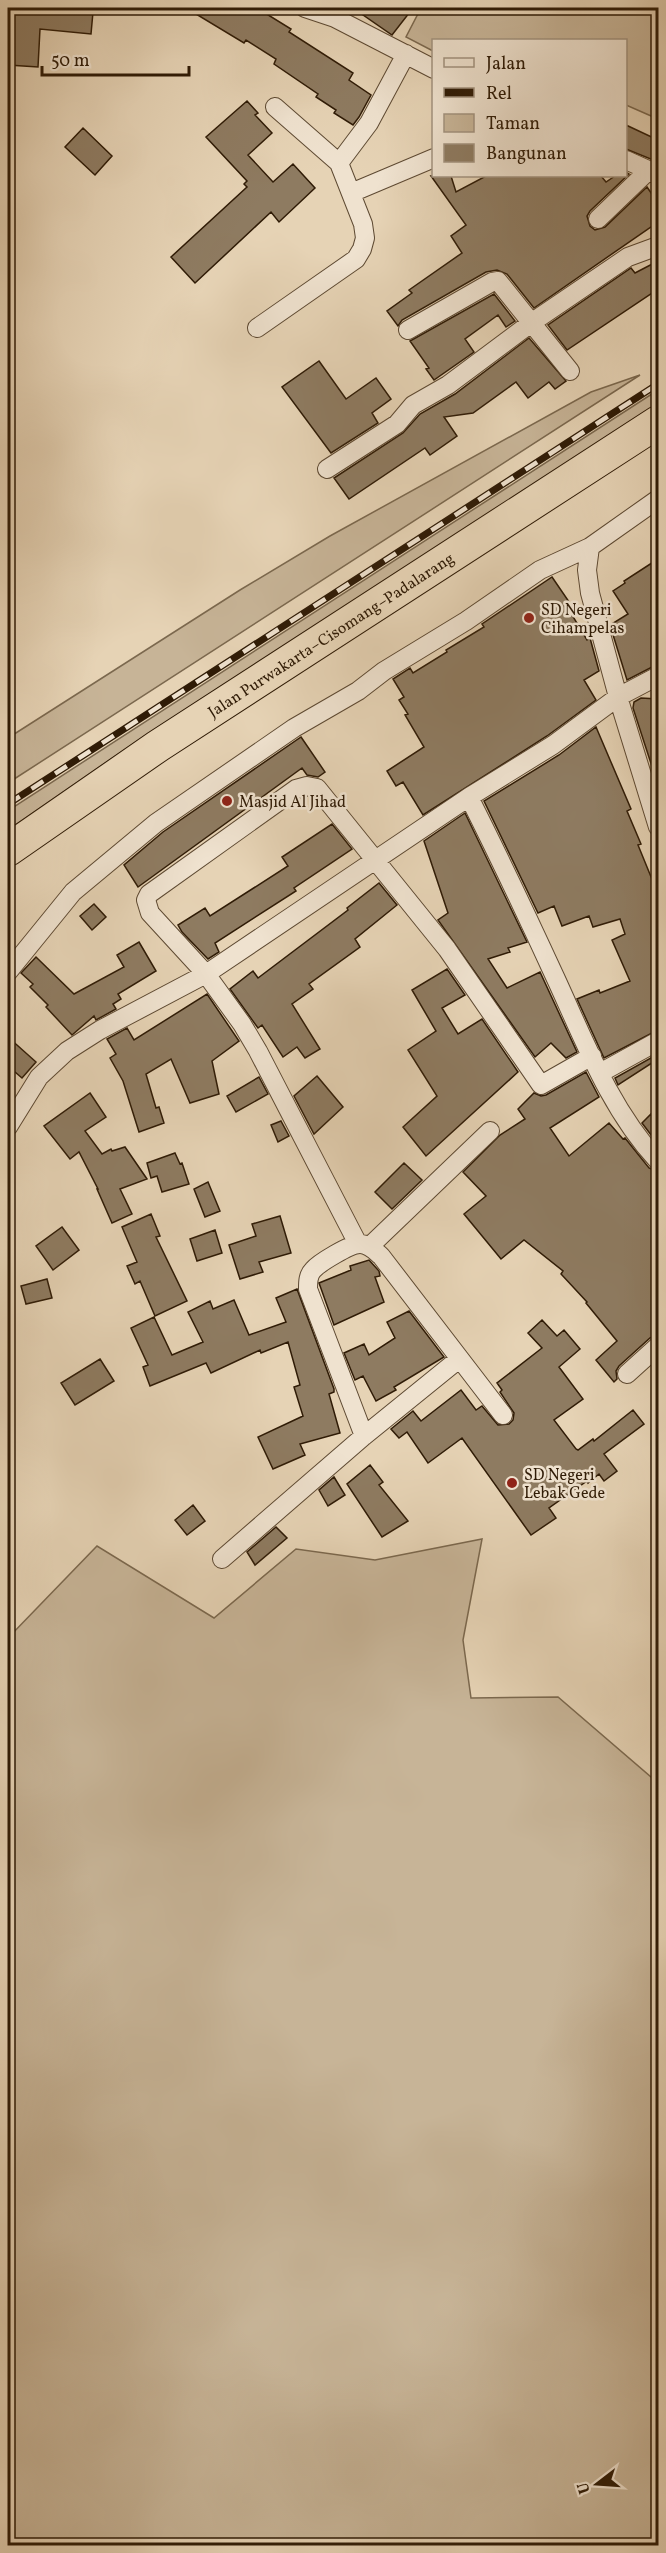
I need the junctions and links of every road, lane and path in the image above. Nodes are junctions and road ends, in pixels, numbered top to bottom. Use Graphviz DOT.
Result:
graph roads {
  1 [pos="305,8"];
  2 [pos="406,54"];
  3 [pos="432,68"];
  4 [pos="274,107"];
  5 [pos="432,159"];
  6 [pos="627,160"];
  7 [pos="339,163"];
  8 [pos="654,173"];
  9 [pos="351,193"];
  10 [pos="598,219"];
  11 [pos="658,246"];
  12 [pos="531,323"];
  13 [pos="257,328"];
  14 [pos="408,330"];
  15 [pos="570,371"];
  16 [pos="658,422"];
  17 [pos="327,469"];
  18 [pos="658,499"];
  19 [pos="590,547"];
  20 [pos="658,676"];
  21 [pos="618,697"];
  22 [pos="469,797"];
  23 [pos="658,827"];
  24 [pos="8,850"];
  25 [pos="375,861"];
  26 [pos="8,972"];
  27 [pos="207,974"];
  28 [pos="658,1041"];
  29 [pos="592,1056"];
  30 [pos="600,1073"];
  31 [pos="8,1127"];
  32 [pos="490,1131"];
  33 [pos="658,1161"];
  34 [pos="364,1245"];
  35 [pos="658,1346"];
  36 [pos="459,1359"];
  37 [pos="627,1374"];
  38 [pos="502,1415"];
  39 [pos="364,1436"];
  40 [pos="222,1559"];
  1 -- 2 [label="street"];
  2 -- 3 [label="street"];
  2 -- 7 [label="street"];
  4 -- 7 [label="street"];
  5 -- 9 [label="street"];
  6 -- 8 [label="street"];
  7 -- 9 [label="street"];
  8 -- 10 [label="street"];
  9 -- 13 [label="street"];
  11 -- 12 [label="street"];
  12 -- 14 [label="street"];
  12 -- 15 [label="street"];
  12 -- 17 [label="street"];
  16 -- 24 [label="highway, Jalan Purwakarta–Cisomang–Padalarang"];
  18 -- 19 [label="street"];
  19 -- 21 [label="street"];
  19 -- 26 [label="street"];
  20 -- 21 [label="street"];
  21 -- 22 [label="street"];
  21 -- 23 [label="street"];
  22 -- 25 [label="street"];
  22 -- 29 [label="street"];
  25 -- 27 [label="street"];
  25 -- 27 [label="street"];
  25 -- 29 [label="street"];
  27 -- 31 [label="street"];
  27 -- 34 [label="street"];
  28 -- 30 [label="street"];
  29 -- 30 [label="street"];
  30 -- 33 [label="street"];
  32 -- 34 [label="street"];
  34 -- 36 [label="street"];
  34 -- 39 [label="street"];
  35 -- 37 [label="street"];
  36 -- 38 [label="street"];
  36 -- 39 [label="street"];
  39 -- 40 [label="street"];
}
